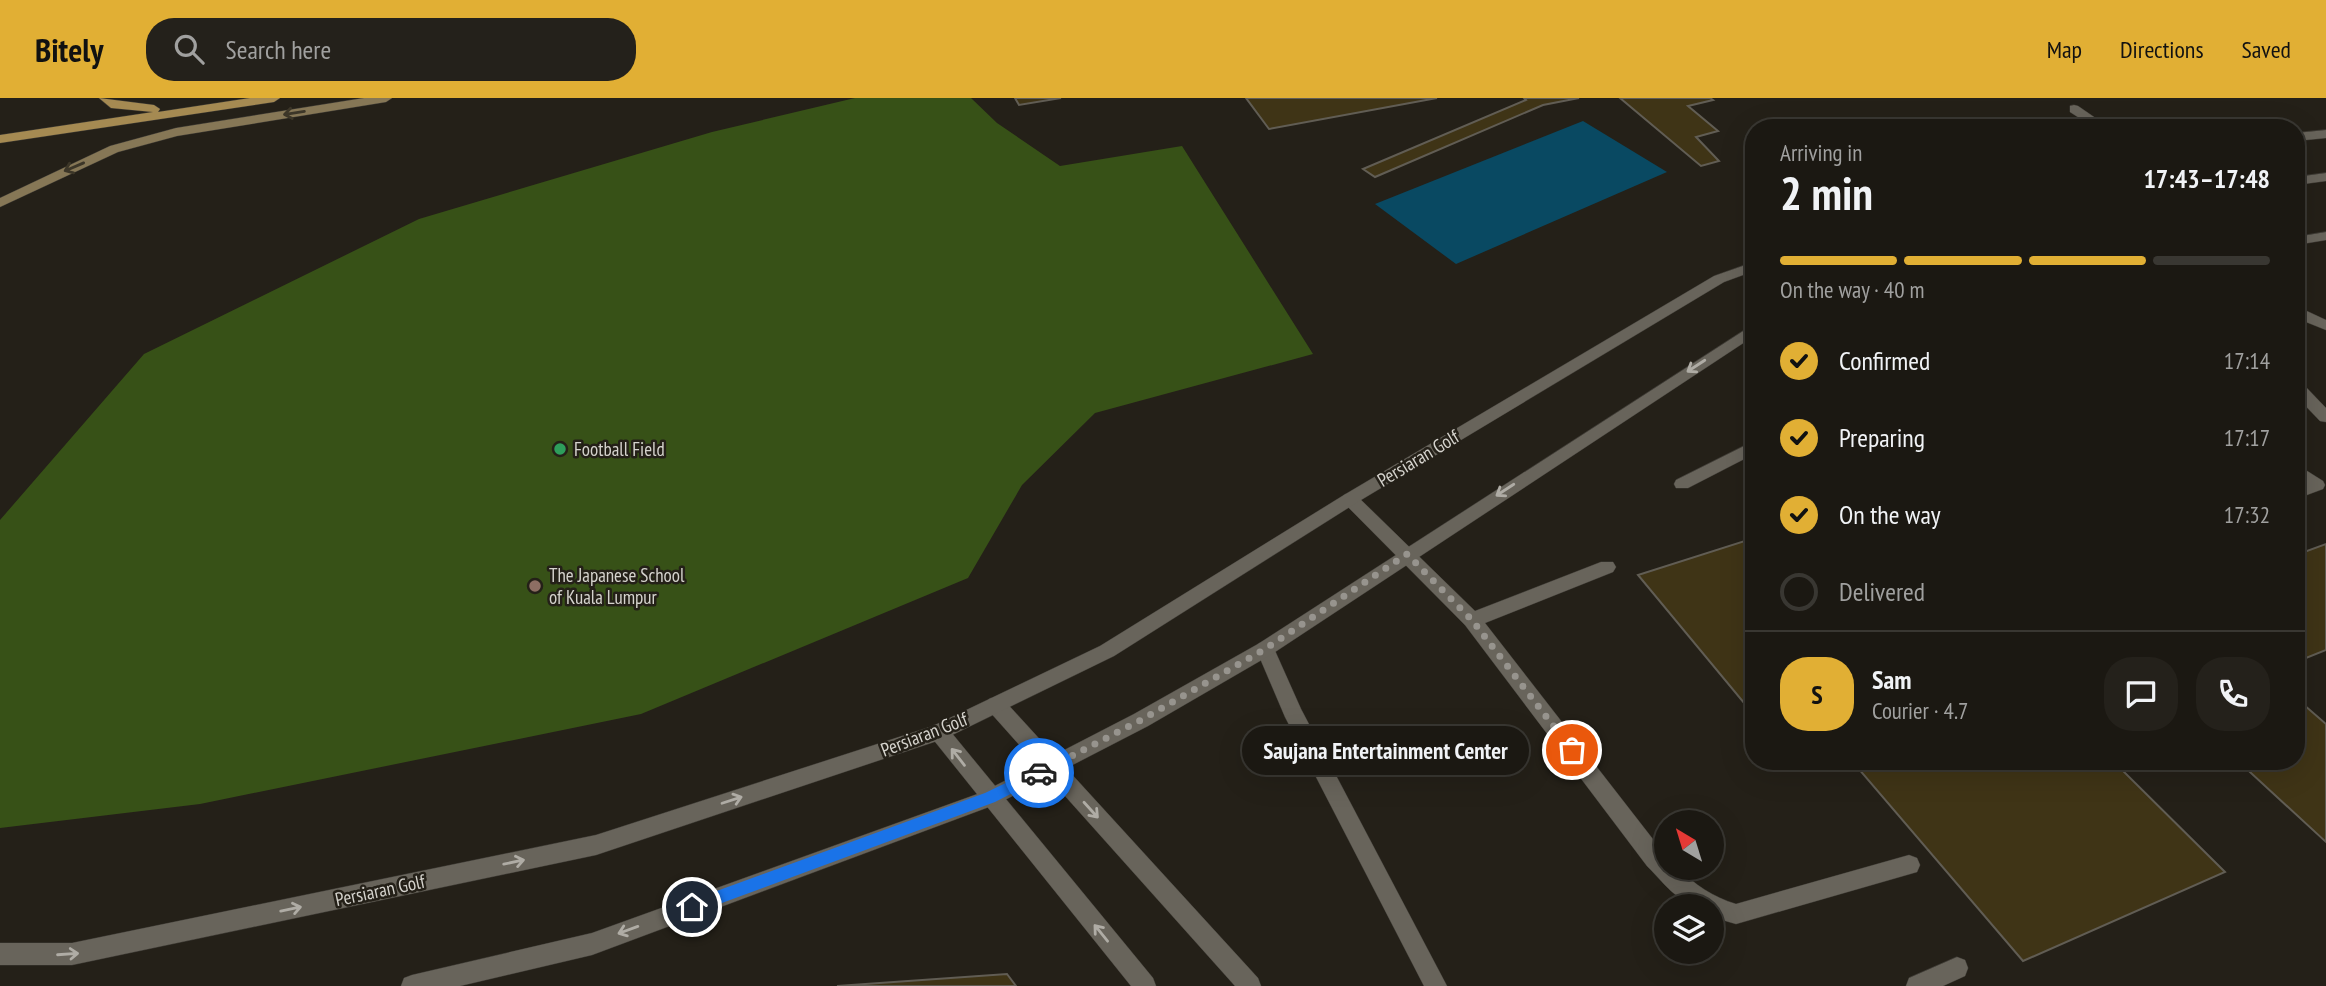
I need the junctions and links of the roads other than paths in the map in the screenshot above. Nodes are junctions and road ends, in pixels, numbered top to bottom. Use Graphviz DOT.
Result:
graph roads {
  1 [pos="105,98"];
  2 [pos="274,98"];
  3 [pos="386,98"];
  4 [pos="2074,108"];
  5 [pos="182,112"];
  6 [pos="2090,119"];
  7 [pos="2326,134"];
  8 [pos="2305,136"];
  9 [pos="0,139"];
  10 [pos="2326,177"];
  11 [pos="2305,180"];
  12 [pos="0,203"];
  13 [pos="2325,237"];
  14 [pos="2305,240"];
  15 [pos="1745,269"];
  16 [pos="2305,319"];
  17 [pos="2326,325"];
  18 [pos="1745,335"];
  19 [pos="2305,396"];
  20 [pos="2326,417"];
  21 [pos="1745,452"];
  22 [pos="2305,476"];
  23 [pos="1682,484"];
  24 [pos="2321,487"];
  25 [pos="1350,499"];
  26 [pos="1407,554"];
  27 [pos="1607,567"];
  28 [pos="1472,620"];
  29 [pos="1265,649"];
  30 [pos="996,705"];
  31 [pos="939,732"];
  32 [pos="1052,766"];
  33 [pos="990,797"];
  34 [pos="1909,865"];
  35 [pos="1692,894"];
  36 [pos="1724,911"];
  37 [pos="0,954"];
  38 [pos="1956,968"];
  39 [pos="412,986"];
  40 [pos="1145,986"];
  41 [pos="1250,986"];
  42 [pos="1436,986"];
  43 [pos="1917,986"];
  1 -- 5 [label="main road"];
  2 -- 5 [label="main road"];
  3 -- 12 [label="main road, one-way"];
  4 -- 6 [label="street"];
  5 -- 9 [label="main road"];
  7 -- 8 [label="street"];
  10 -- 11 [label="street"];
  13 -- 14 [label="street"];
  15 -- 25 [label="street, Persiaran Golf"];
  16 -- 17 [label="street"];
  18 -- 26 [label="street, one-way"];
  19 -- 20 [label="street"];
  21 -- 23 [label="street"];
  22 -- 24 [label="street"];
  25 -- 26 [label="street"];
  25 -- 30 [label="street, Persiaran Golf"];
  26 -- 28 [label="street"];
  26 -- 29 [label="street"];
  27 -- 28 [label="street"];
  28 -- 35 [label="street"];
  29 -- 32 [label="street"];
  29 -- 42 [label="street"];
  30 -- 31 [label="street, Persiaran Golf"];
  30 -- 32 [label="street"];
  33 -- 31 [label="street, one-way"];
  37 -- 31 [label="street, Persiaran Golf, one-way"];
  32 -- 33 [label="street"];
  32 -- 41 [label="street, one-way"];
  33 -- 39 [label="street, one-way"];
  40 -- 33 [label="street, one-way"];
  34 -- 36 [label="street"];
  38 -- 43 [label="street"];
}
